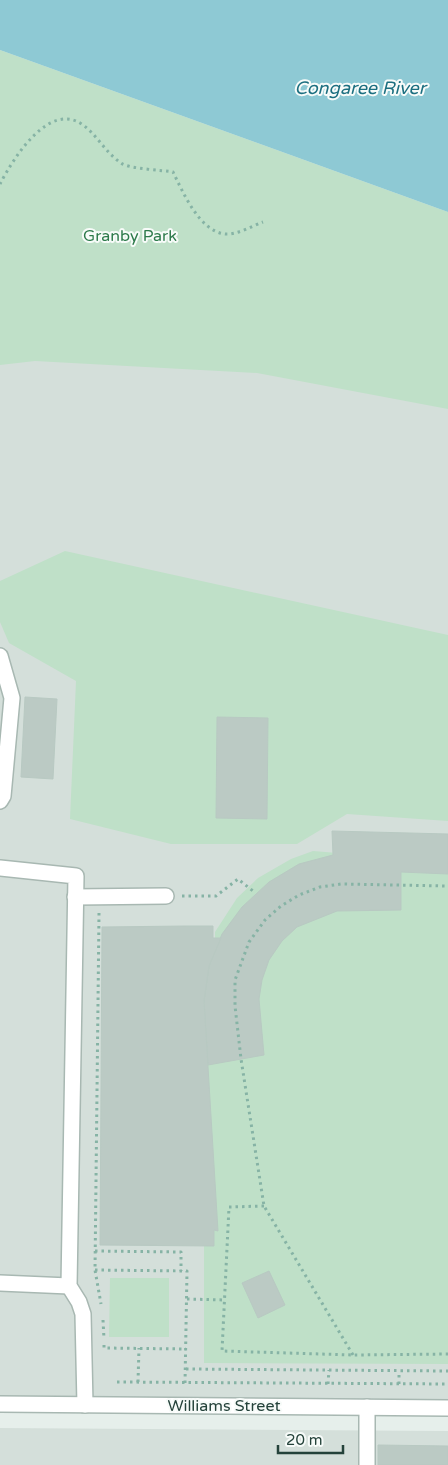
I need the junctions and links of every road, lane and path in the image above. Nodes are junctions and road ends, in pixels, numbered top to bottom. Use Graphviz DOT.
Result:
graph roads {
  1 [pos="0,184"];
  2 [pos="263,222"];
  3 [pos="0,656"];
  4 [pos="0,801"];
  5 [pos="0,868"];
  6 [pos="448,886"];
  7 [pos="253,891"];
  8 [pos="166,896"];
  9 [pos="75,897"];
  10 [pos="100,897"];
  11 [pos="264,1206"];
  12 [pos="96,1251"];
  13 [pos="95,1270"];
  14 [pos="181,1271"];
  15 [pos="0,1284"];
  16 [pos="69,1286"];
  17 [pos="187,1299"];
  18 [pos="225,1300"];
  19 [pos="101,1306"];
  20 [pos="103,1314"];
  21 [pos="139,1348"];
  22 [pos="186,1349"];
  23 [pos="448,1354"];
  24 [pos="353,1356"];
  25 [pos="186,1369"];
  26 [pos="328,1370"];
  27 [pos="399,1371"];
  28 [pos="448,1371"];
  29 [pos="117,1382"];
  30 [pos="138,1382"];
  31 [pos="185,1383"];
  32 [pos="328,1384"];
  33 [pos="399,1384"];
  34 [pos="448,1384"];
  35 [pos="0,1404"];
  36 [pos="85,1406"];
  37 [pos="367,1407"];
  38 [pos="448,1408"];
  39 [pos="367,1465"];
  1 -- 2 [label="path"];
  3 -- 4 [label="street"];
  5 -- 9 [label="street"];
  6 -- 11 [label="path"];
  7 -- 8 [label="path"];
  8 -- 10 [label="street"];
  9 -- 10 [label="street"];
  9 -- 16 [label="street"];
  10 -- 12 [label="path"];
  11 -- 18 [label="path"];
  11 -- 24 [label="path"];
  12 -- 13 [label="path"];
  12 -- 14 [label="path"];
  13 -- 14 [label="path"];
  13 -- 19 [label="path"];
  14 -- 17 [label="path"];
  15 -- 16 [label="street"];
  16 -- 36 [label="street"];
  17 -- 18 [label="path"];
  17 -- 22 [label="path"];
  18 -- 24 [label="path"];
  20 -- 21 [label="path"];
  21 -- 22 [label="path"];
  21 -- 30 [label="path"];
  22 -- 25 [label="path"];
  23 -- 24 [label="path"];
  25 -- 26 [label="path"];
  25 -- 31 [label="path"];
  26 -- 27 [label="path"];
  26 -- 32 [label="path"];
  27 -- 28 [label="path"];
  27 -- 33 [label="path"];
  29 -- 30 [label="path"];
  30 -- 31 [label="path"];
  31 -- 32 [label="path"];
  32 -- 33 [label="path"];
  33 -- 34 [label="path"];
  35 -- 36 [label="street, Williams Street"];
  36 -- 37 [label="street, Williams Street"];
  37 -- 38 [label="street, Williams Street"];
  37 -- 39 [label="street"];
}
